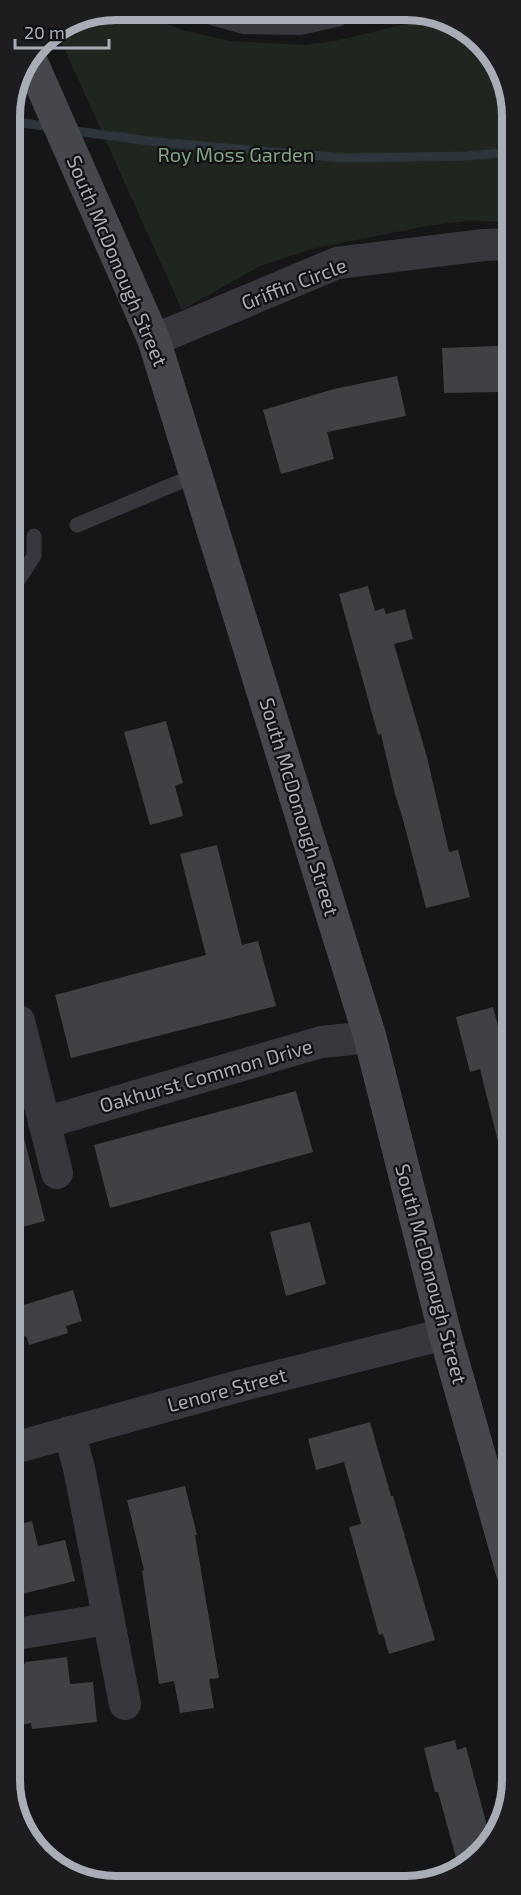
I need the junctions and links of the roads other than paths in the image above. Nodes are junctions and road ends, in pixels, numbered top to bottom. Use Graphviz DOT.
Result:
graph roads {
  1 [pos="34,67"];
  2 [pos="502,244"];
  3 [pos="153,340"];
  4 [pos="196,475"];
  5 [pos="76,525"];
  6 [pos="34,536"];
  7 [pos="20,577"];
  8 [pos="20,1026"];
  9 [pos="370,1037"];
  10 [pos="44,1122"];
  11 [pos="57,1173"];
  12 [pos="445,1334"];
  13 [pos="69,1432"];
  14 [pos="20,1446"];
  15 [pos="501,1533"];
  16 [pos="108,1619"];
  17 [pos="20,1633"];
  18 [pos="125,1704"];
  1 -- 3 [label="street, South McDonough Street"];
  2 -- 3 [label="street, Griffin Circle"];
  3 -- 4 [label="street, South McDonough Street"];
  4 -- 5 [label="lane"];
  4 -- 9 [label="street, South McDonough Street"];
  6 -- 7 [label="lane"];
  8 -- 10 [label="street"];
  9 -- 10 [label="street, Oakhurst Common Drive"];
  9 -- 12 [label="street, South McDonough Street"];
  10 -- 11 [label="street"];
  12 -- 13 [label="street, Lenore Street"];
  12 -- 15 [label="street, South McDonough Street"];
  13 -- 14 [label="street, Lenore Street"];
  13 -- 16 [label="street"];
  16 -- 17 [label="street"];
  16 -- 18 [label="street"];
}
